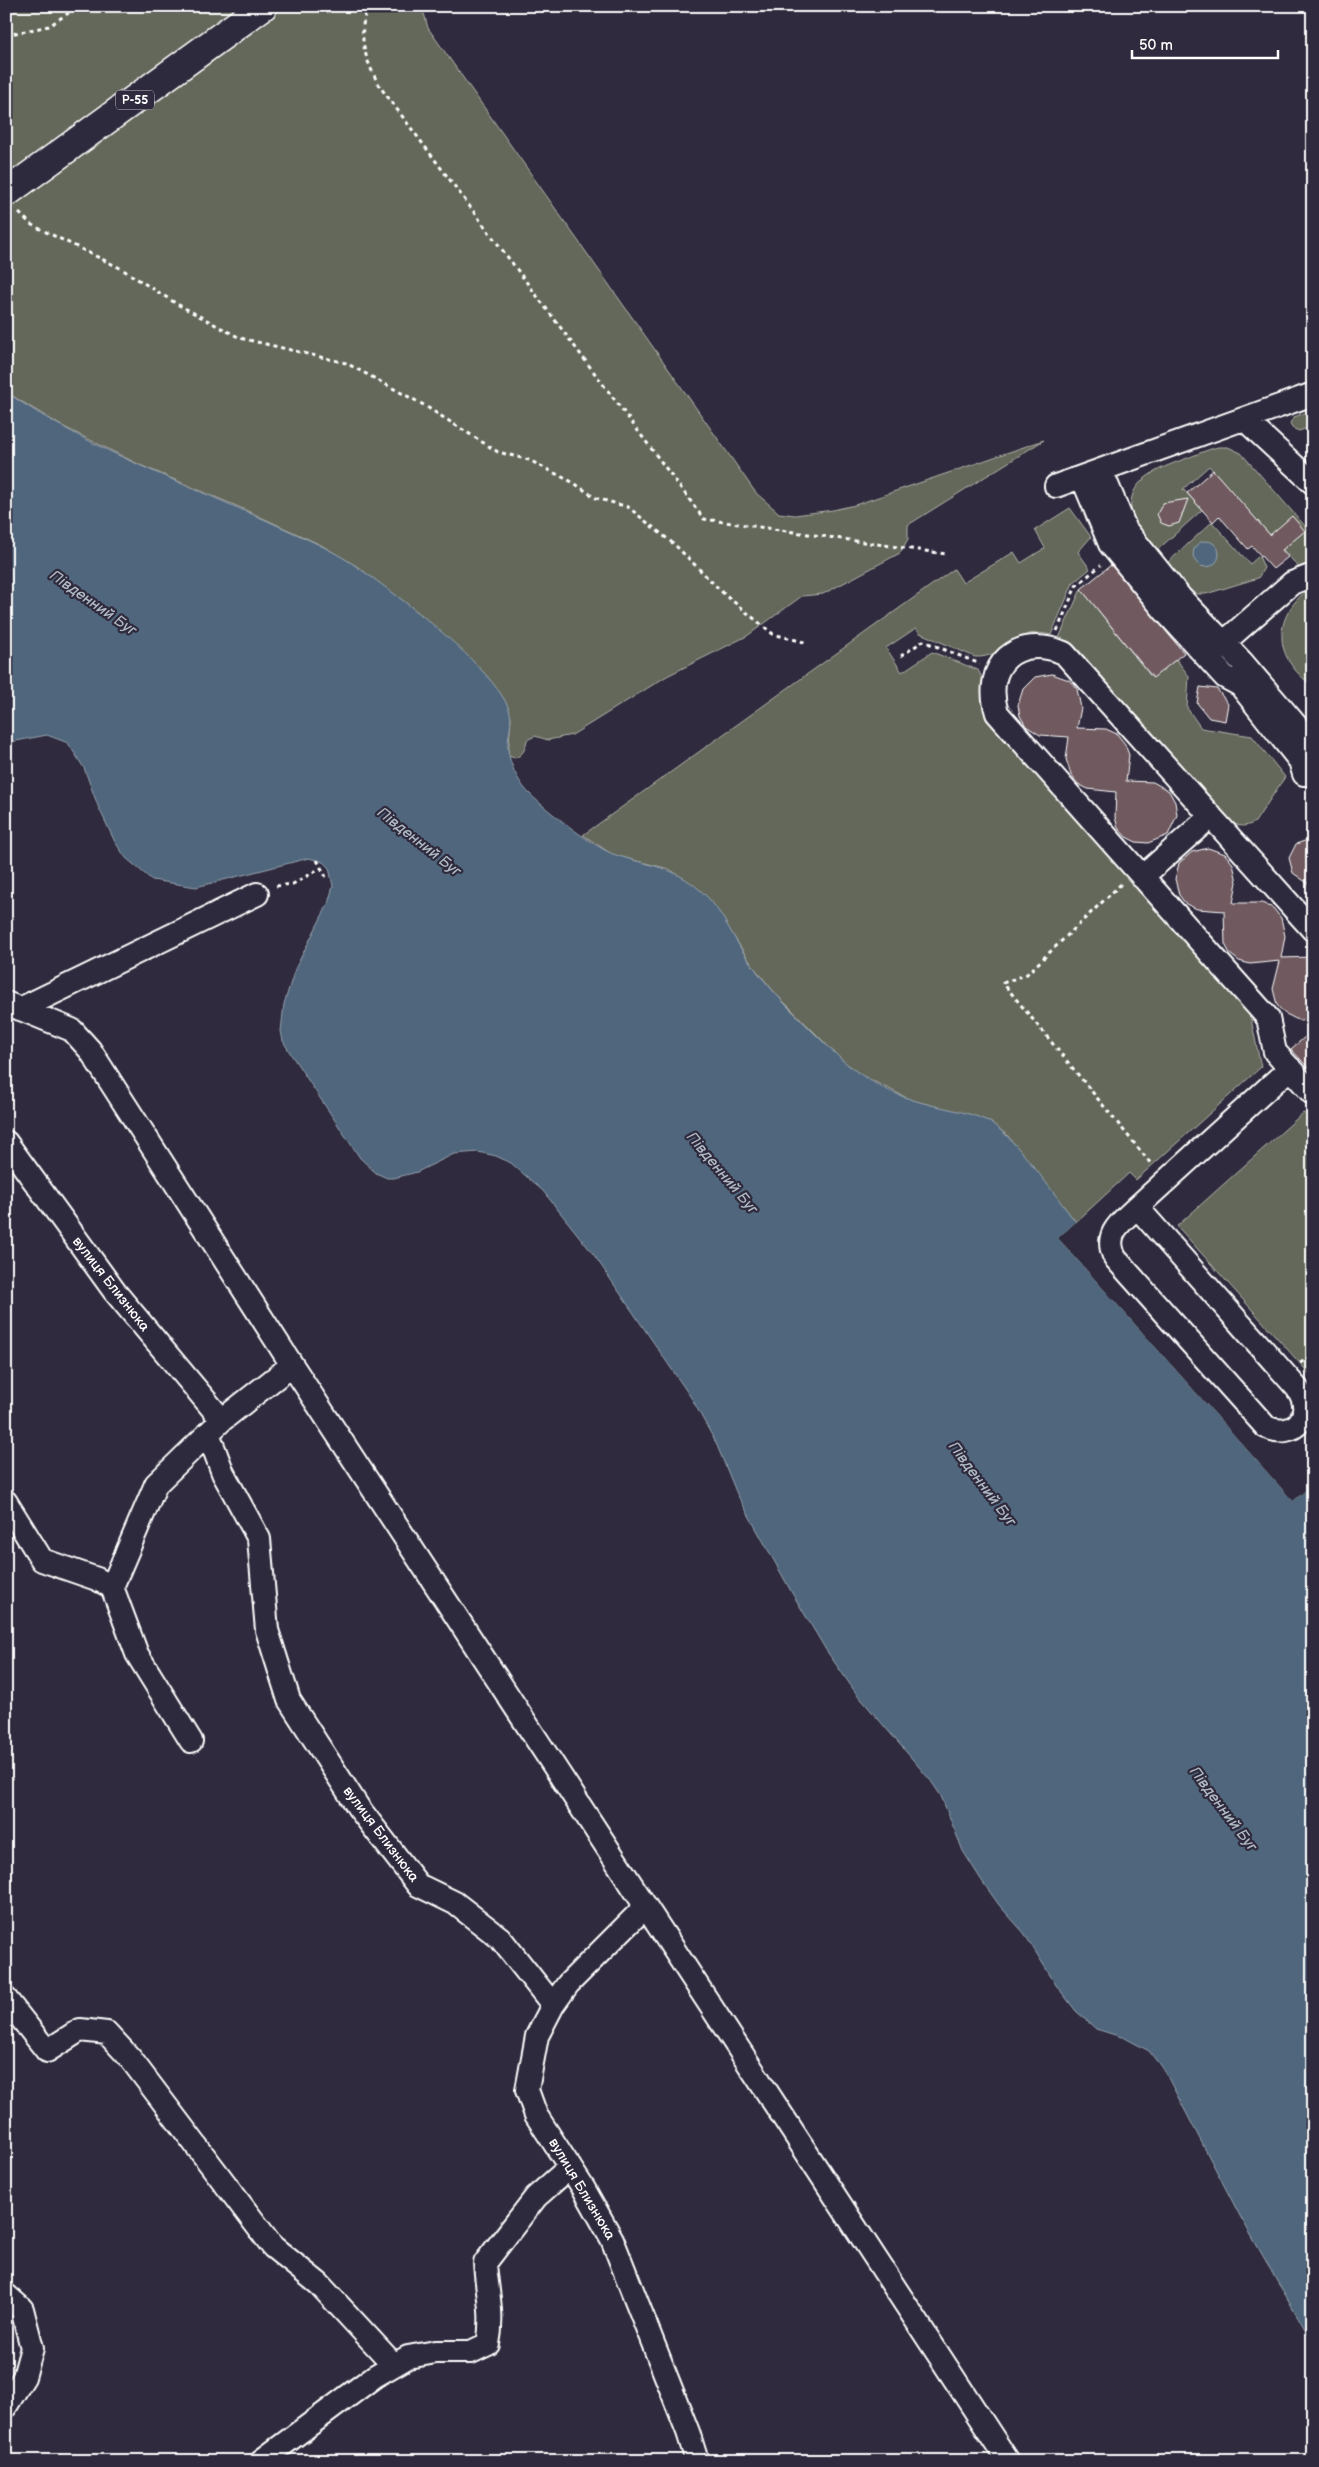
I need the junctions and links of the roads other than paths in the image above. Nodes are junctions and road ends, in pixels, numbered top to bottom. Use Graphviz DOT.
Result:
graph roads {
  1 [pos="263,6"];
  2 [pos="10,200"];
  3 [pos="1313,394"];
  4 [pos="1244,419"];
  5 [pos="1092,473"];
  6 [pos="1313,483"];
  7 [pos="1056,486"];
  8 [pos="1313,575"];
  9 [pos="1216,650"];
  10 [pos="1306,757"];
  11 [pos="1211,816"];
  12 [pos="1139,874"];
  13 [pos="257,894"];
  14 [pos="1313,930"];
  15 [pos="13,1006"];
  16 [pos="1290,1068"];
  17 [pos="1313,1094"];
  18 [pos="6,1142"];
  19 [pos="1137,1207"];
  20 [pos="292,1365"];
  21 [pos="215,1427"];
  22 [pos="6,1502"];
  23 [pos="112,1587"];
  24 [pos="191,1741"];
  25 [pos="645,1907"];
  26 [pos="6,1999"];
  27 [pos="553,2005"];
  28 [pos="570,2167"];
  29 [pos="6,2295"];
  30 [pos="394,2365"];
  31 [pos="6,2406"];
  32 [pos="261,2461"];
  33 [pos="697,2461"];
  34 [pos="1008,2461"];
  1 -- 2 [label="main road, Р-55"];
  3 -- 4 [label="street"];
  4 -- 5 [label="street"];
  4 -- 6 [label="street"];
  5 -- 7 [label="street"];
  5 -- 9 [label="street"];
  5 -- 9 [label="street"];
  8 -- 9 [label="street"];
  9 -- 10 [label="street"];
  9 -- 10 [label="street"];
  11 -- 12 [label="street"];
  11 -- 12 [label="street"];
  11 -- 14 [label="street"];
  12 -- 16 [label="street"];
  13 -- 15 [label="street"];
  15 -- 20 [label="street"];
  16 -- 17 [label="street"];
  16 -- 19 [label="street"];
  18 -- 21 [label="street, вулиця Близнюка"];
  19 -- 19 [label="street"];
  20 -- 21 [label="street"];
  20 -- 25 [label="street"];
  21 -- 23 [label="street"];
  21 -- 27 [label="street, вулиця Близнюка"];
  22 -- 23 [label="street"];
  23 -- 24 [label="street"];
  25 -- 27 [label="street"];
  25 -- 34 [label="street"];
  26 -- 30 [label="street"];
  27 -- 28 [label="street, вулиця Близнюка"];
  28 -- 30 [label="street"];
  28 -- 33 [label="street, вулиця Близнюка"];
  29 -- 31 [label="street"];
  30 -- 32 [label="street"];
}
